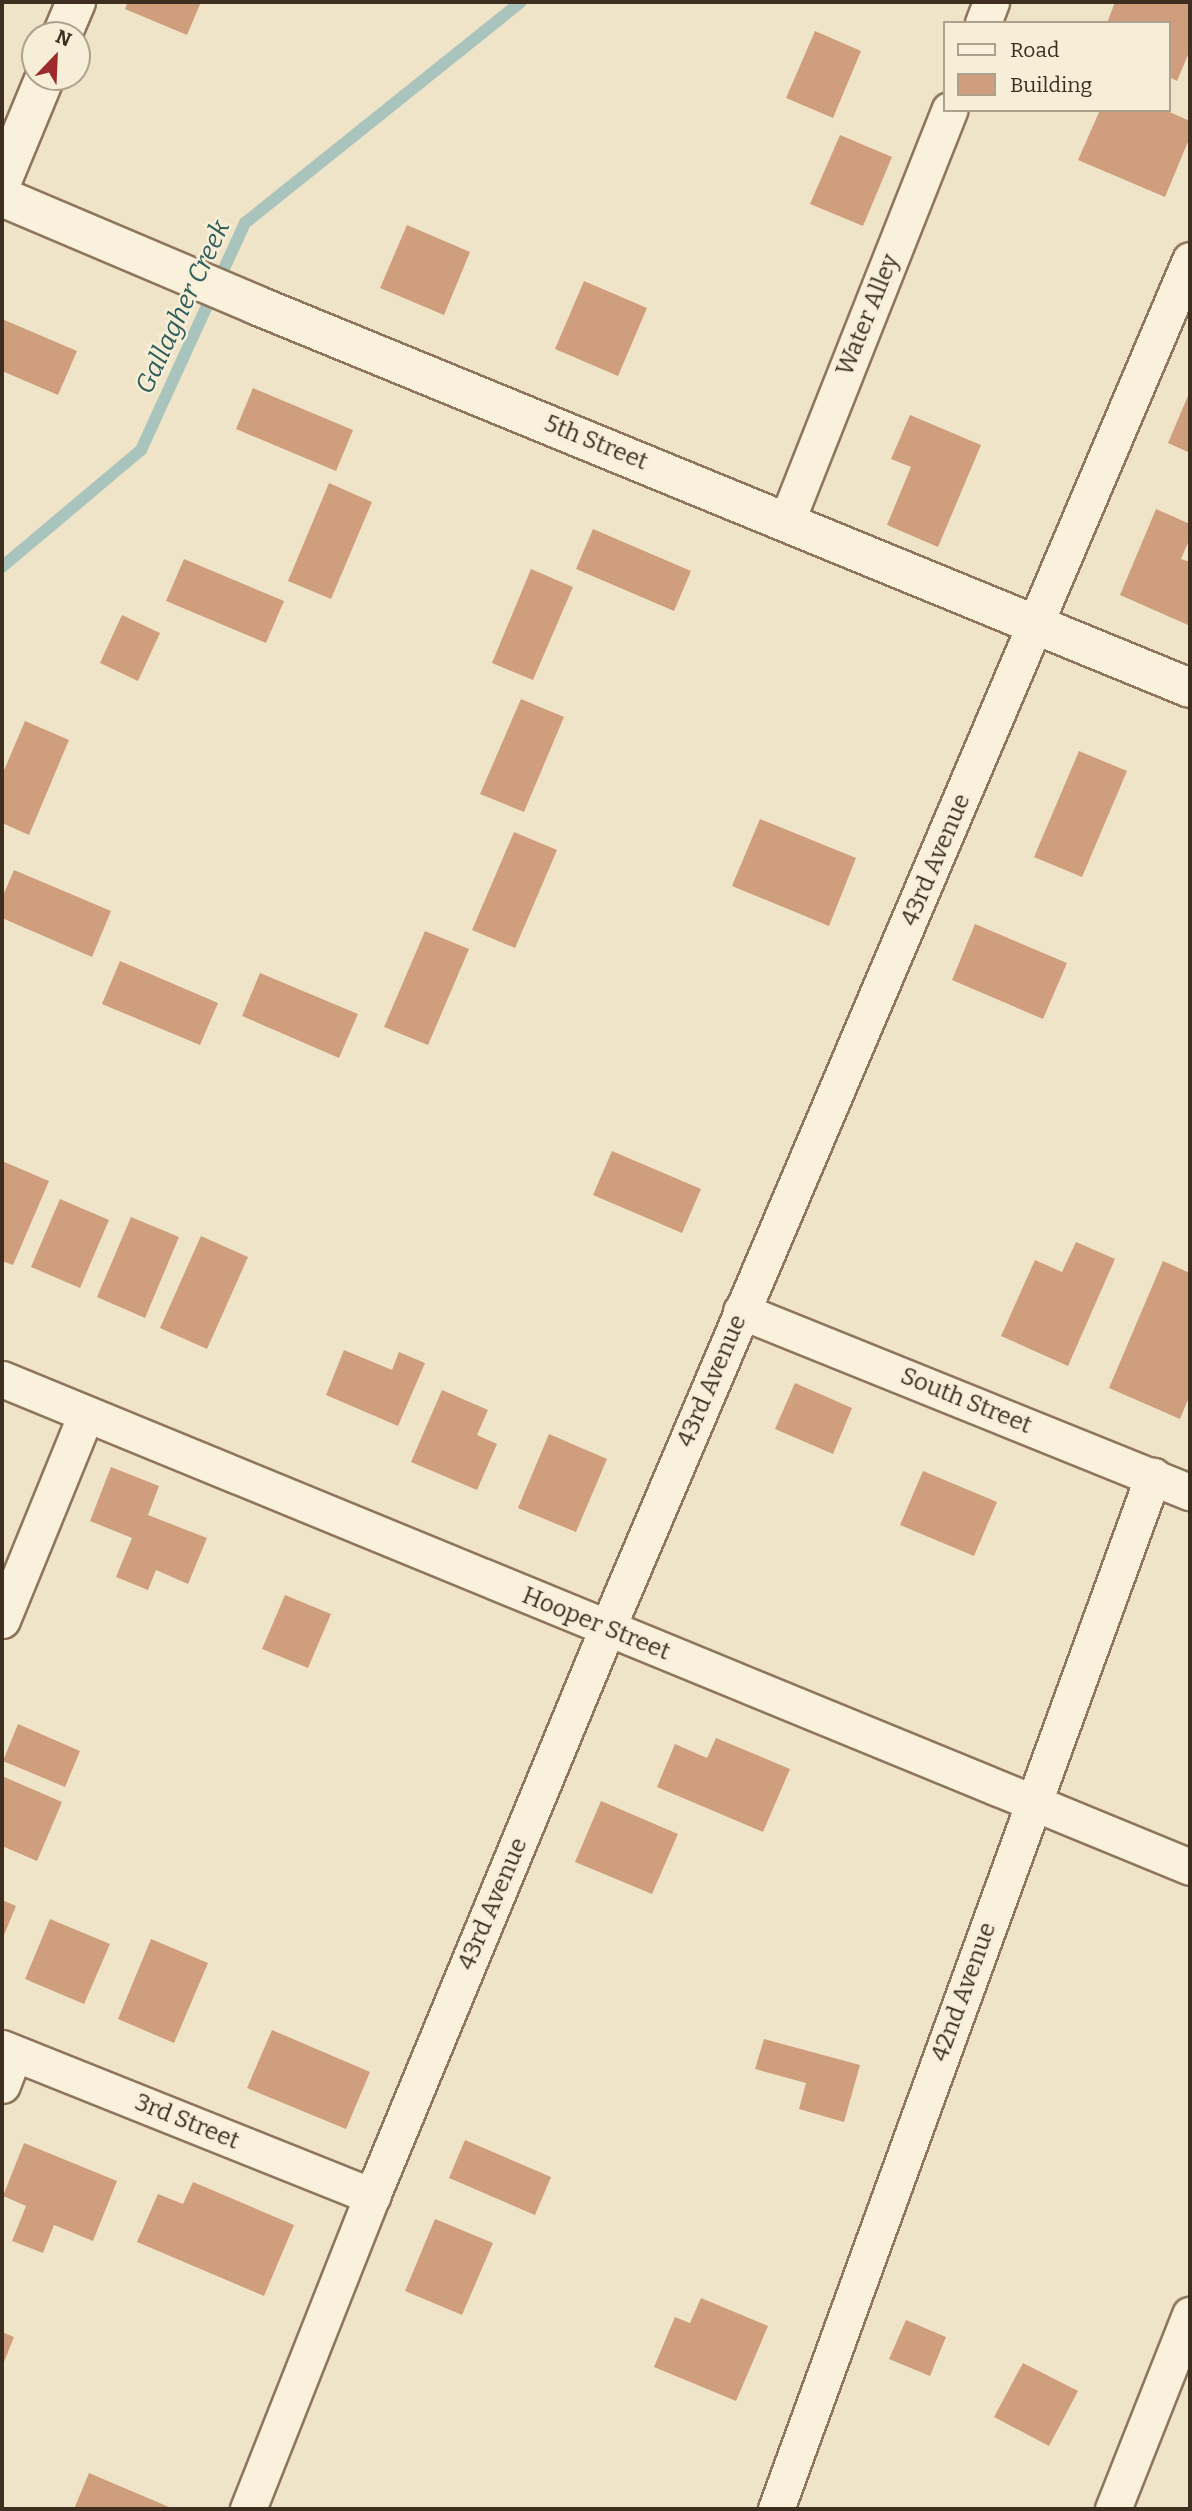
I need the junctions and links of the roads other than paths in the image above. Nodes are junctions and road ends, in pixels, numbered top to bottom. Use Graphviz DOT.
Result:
graph roads {
  1 [pos="76,2"];
  2 [pos="992,2"];
  3 [pos="68,21"];
  4 [pos="984,21"];
  5 [pos="39,91"];
  6 [pos="948,112"];
  7 [pos="2,181"];
  8 [pos="2,197"];
  9 [pos="1190,260"];
  10 [pos="1177,329"];
  11 [pos="787,520"];
  12 [pos="1037,625"];
  13 [pos="1190,688"];
  14 [pos="741,1311"];
  15 [pos="2,1379"];
  16 [pos="86,1414"];
  17 [pos="1153,1476"];
  18 [pos="1190,1492"];
  19 [pos="2,1620"];
  20 [pos="607,1629"];
  21 [pos="1032,1804"];
  22 [pos="1190,1867"];
  23 [pos="6,2062"];
  24 [pos="372,2196"];
  25 [pos="1190,2315"];
  26 [pos="248,2509"];
  27 [pos="776,2509"];
  28 [pos="1113,2509"];
  1 -- 3 [label="street"];
  2 -- 4 [label="street"];
  5 -- 7 [label="street"];
  6 -- 11 [label="street, Water Alley"];
  8 -- 11 [label="street, 5th Street"];
  9 -- 10 [label="street, 43rd Avenue"];
  10 -- 12 [label="street, 43rd Avenue"];
  11 -- 12 [label="street, 5th Street"];
  12 -- 13 [label="street, 5th Street"];
  12 -- 14 [label="street, 43rd Avenue"];
  14 -- 17 [label="street, South Street"];
  14 -- 20 [label="street, 43rd Avenue"];
  15 -- 16 [label="street, Hooper Street"];
  16 -- 19 [label="street"];
  16 -- 20 [label="street, Hooper Street"];
  17 -- 18 [label="street, South Street"];
  17 -- 21 [label="street, 42nd Avenue"];
  20 -- 21 [label="street, Hooper Street"];
  20 -- 24 [label="street, 43rd Avenue"];
  21 -- 22 [label="street, Hooper Street"];
  21 -- 27 [label="street, 42nd Avenue"];
  23 -- 24 [label="street, 3rd Street"];
  24 -- 26 [label="street, 43rd Avenue"];
  25 -- 28 [label="street"];
}
